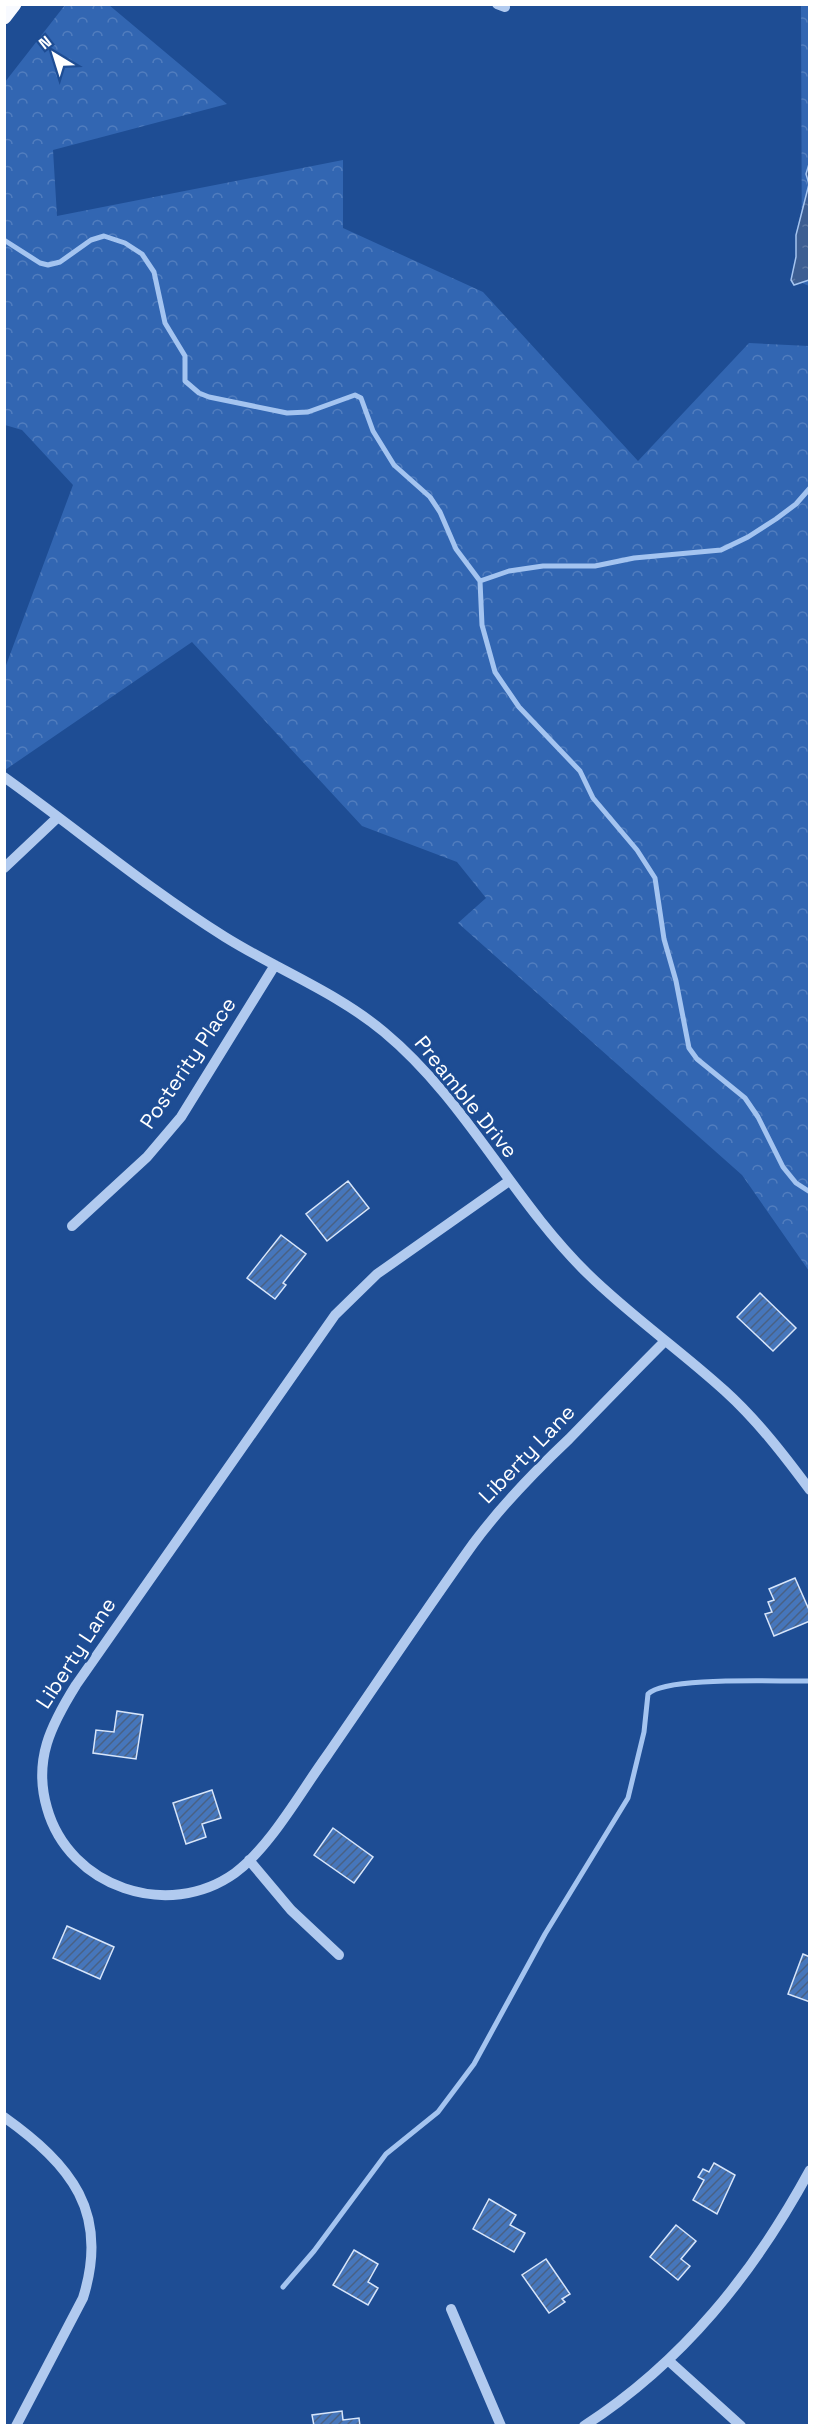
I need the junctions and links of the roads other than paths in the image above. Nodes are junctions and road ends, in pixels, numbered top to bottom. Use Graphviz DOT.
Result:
graph roads {
  1 [pos="14,4"];
  2 [pos="4,17"];
  3 [pos="4,777"];
  4 [pos="58,817"];
  5 [pos="4,868"];
  6 [pos="275,964"];
  7 [pos="509,1181"];
  8 [pos="72,1226"];
  9 [pos="665,1341"];
  10 [pos="810,1490"];
  11 [pos="249,1860"];
  12 [pos="339,1954"];
  13 [pos="4,2117"];
  14 [pos="810,2170"];
  15 [pos="451,2309"];
  16 [pos="669,2361"];
  17 [pos="4,2422"];
  18 [pos="11,2426"];
  19 [pos="16,2426"];
  20 [pos="501,2426"];
  21 [pos="584,2426"];
  22 [pos="741,2426"];
  1 -- 2 [label="main road"];
  3 -- 4 [label="street, Preamble Drive"];
  4 -- 5 [label="street"];
  4 -- 6 [label="street, Preamble Drive"];
  6 -- 7 [label="street, Preamble Drive"];
  6 -- 8 [label="street, Posterity Place"];
  7 -- 9 [label="street, Preamble Drive"];
  7 -- 11 [label="street, Liberty Lane"];
  9 -- 10 [label="street, Preamble Drive"];
  9 -- 11 [label="street, Liberty Lane"];
  11 -- 12 [label="street"];
  13 -- 19 [label="street"];
  14 -- 16 [label="street"];
  15 -- 20 [label="street"];
  16 -- 21 [label="street"];
  16 -- 22 [label="street"];
  17 -- 18 [label="street"];
}
